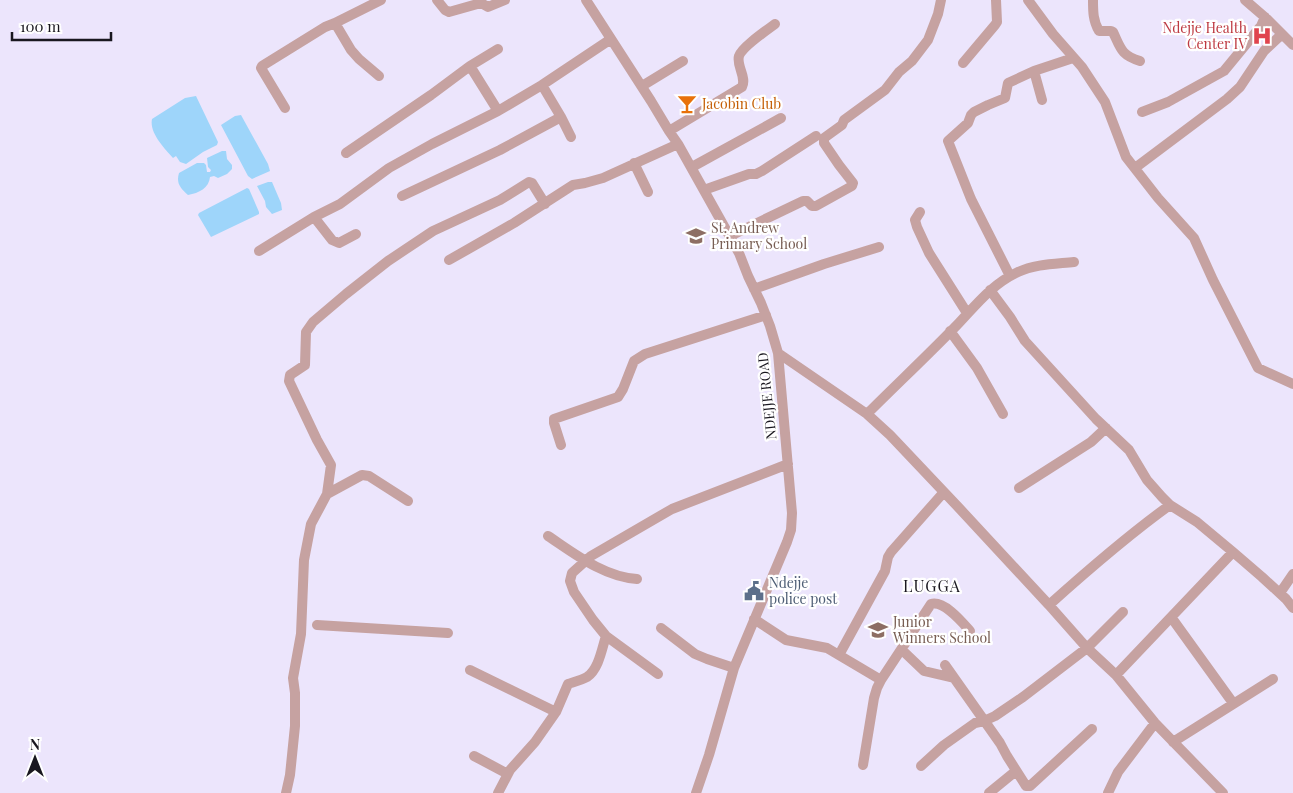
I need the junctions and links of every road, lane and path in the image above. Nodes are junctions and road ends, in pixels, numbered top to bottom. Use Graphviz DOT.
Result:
graph roads {
  1 [pos="381,0"];
  2 [pos="437,0"];
  3 [pos="504,0"];
  4 [pos="586,0"];
  5 [pos="941,0"];
  6 [pos="996,0"];
  7 [pos="1028,0"];
  8 [pos="1093,0"];
  9 [pos="1245,0"];
  10 [pos="1264,17"];
  11 [pos="335,23"];
  12 [pos="775,24"];
  13 [pos="1281,34"];
  14 [pos="611,39"];
  15 [pos="1293,45"];
  16 [pos="498,49"];
  17 [pos="1073,58"];
  18 [pos="682,61"];
  19 [pos="1140,61"];
  20 [pos="963,63"];
  21 [pos="470,66"];
  22 [pos="1034,71"];
  23 [pos="379,76"];
  24 [pos="542,85"];
  25 [pos="642,86"];
  26 [pos="1042,100"];
  27 [pos="285,108"];
  28 [pos="498,112"];
  29 [pos="1142,112"];
  30 [pos="560,117"];
  31 [pos="781,118"];
  32 [pos="669,131"];
  33 [pos="816,136"];
  34 [pos="571,137"];
  35 [pos="678,144"];
  36 [pos="346,153"];
  37 [pos="634,163"];
  38 [pos="692,168"];
  39 [pos="1136,168"];
  40 [pos="704,190"];
  41 [pos="648,192"];
  42 [pos="402,196"];
  43 [pos="545,204"];
  44 [pos="920,212"];
  45 [pos="314,217"];
  46 [pos="356,234"];
  47 [pos="730,236"];
  48 [pos="879,247"];
  49 [pos="259,250"];
  50 [pos="449,260"];
  51 [pos="1074,262"];
  52 [pos="1010,276"];
  53 [pos="754,289"];
  54 [pos="990,290"];
  55 [pos="967,313"];
  56 [pos="766,315"];
  57 [pos="950,332"];
  58 [pos="778,353"];
  59 [pos="1293,384"];
  60 [pos="867,414"];
  61 [pos="1003,414"];
  62 [pos="1106,428"];
  63 [pos="560,445"];
  64 [pos="788,464"];
  65 [pos="1019,488"];
  66 [pos="944,492"];
  67 [pos="327,494"];
  68 [pos="408,500"];
  69 [pos="1170,505"];
  70 [pos="548,536"];
  71 [pos="1233,552"];
  72 [pos="585,560"];
  73 [pos="1293,574"];
  74 [pos="636,579"];
  75 [pos="1280,593"];
  76 [pos="1049,605"];
  77 [pos="1293,608"];
  78 [pos="1123,612"];
  79 [pos="1171,617"];
  80 [pos="754,618"];
  81 [pos="317,625"];
  82 [pos="661,628"];
  83 [pos="970,631"];
  84 [pos="448,632"];
  85 [pos="606,636"];
  86 [pos="1087,648"];
  87 [pos="902,650"];
  88 [pos="839,655"];
  89 [pos="945,666"];
  90 [pos="734,668"];
  91 [pos="470,670"];
  92 [pos="658,674"];
  93 [pos="1116,675"];
  94 [pos="954,678"];
  95 [pos="1273,679"];
  96 [pos="882,680"];
  97 [pos="1233,703"];
  98 [pos="556,712"];
  99 [pos="984,721"];
  100 [pos="1155,724"];
  101 [pos="1092,729"];
  102 [pos="1173,742"];
  103 [pos="474,756"];
  104 [pos="863,765"];
  105 [pos="921,766"];
  106 [pos="1016,771"];
  107 [pos="508,774"];
  108 [pos="286,793"];
  109 [pos="498,793"];
  110 [pos="696,793"];
  111 [pos="989,793"];
  112 [pos="1108,793"];
  113 [pos="1223,793"];
  1 -- 11 [label="street"];
  2 -- 3 [label="street"];
  4 -- 14 [label="street, NDEJJE ROAD"];
  5 -- 47 [label="street"];
  6 -- 20 [label="street"];
  7 -- 17 [label="street"];
  8 -- 19 [label="street"];
  9 -- 10 [label="street"];
  10 -- 13 [label="street"];
  10 -- 29 [label="street"];
  11 -- 23 [label="street"];
  11 -- 27 [label="street"];
  12 -- 32 [label="street"];
  13 -- 15 [label="street"];
  13 -- 39 [label="street"];
  14 -- 24 [label="street"];
  14 -- 25 [label="street, NDEJJE ROAD"];
  16 -- 21 [label="street"];
  17 -- 22 [label="street"];
  17 -- 39 [label="street"];
  18 -- 25 [label="street"];
  21 -- 28 [label="street"];
  21 -- 36 [label="street"];
  22 -- 26 [label="street"];
  22 -- 52 [label="street"];
  24 -- 28 [label="street"];
  24 -- 30 [label="street"];
  25 -- 32 [label="street, NDEJJE ROAD"];
  28 -- 45 [label="street"];
  30 -- 34 [label="street"];
  30 -- 42 [label="street"];
  31 -- 38 [label="street"];
  32 -- 35 [label="street, NDEJJE ROAD"];
  33 -- 40 [label="street"];
  35 -- 37 [label="street"];
  35 -- 38 [label="street, NDEJJE ROAD"];
  37 -- 41 [label="street"];
  37 -- 43 [label="street"];
  38 -- 40 [label="street, NDEJJE ROAD"];
  39 -- 59 [label="street"];
  40 -- 47 [label="street, NDEJJE ROAD"];
  43 -- 50 [label="street"];
  43 -- 67 [label="street"];
  44 -- 55 [label="street"];
  45 -- 46 [label="street"];
  45 -- 49 [label="street"];
  47 -- 53 [label="street, NDEJJE ROAD"];
  48 -- 53 [label="street"];
  51 -- 52 [label="street"];
  52 -- 54 [label="street"];
  53 -- 56 [label="street, NDEJJE ROAD"];
  54 -- 55 [label="street"];
  54 -- 62 [label="street"];
  55 -- 57 [label="street"];
  56 -- 58 [label="street, NDEJJE ROAD"];
  56 -- 63 [label="street"];
  57 -- 60 [label="street"];
  57 -- 61 [label="street"];
  58 -- 60 [label="street"];
  58 -- 64 [label="street, NDEJJE ROAD"];
  60 -- 66 [label="street"];
  62 -- 65 [label="street"];
  62 -- 69 [label="street"];
  64 -- 72 [label="street"];
  64 -- 80 [label="street, NDEJJE ROAD"];
  66 -- 76 [label="street"];
  66 -- 88 [label="street"];
  67 -- 68 [label="street"];
  67 -- 108 [label="street"];
  69 -- 71 [label="street"];
  69 -- 76 [label="street"];
  70 -- 72 [label="street"];
  71 -- 75 [label="street"];
  71 -- 79 [label="street"];
  72 -- 74 [label="street"];
  72 -- 85 [label="street"];
  73 -- 75 [label="street"];
  75 -- 77 [label="street"];
  76 -- 86 [label="street"];
  78 -- 86 [label="street"];
  79 -- 93 [label="street"];
  79 -- 97 [label="street"];
  80 -- 88 [label="street"];
  80 -- 90 [label="street, NDEJJE ROAD"];
  81 -- 84 [label="street"];
  82 -- 90 [label="street"];
  83 -- 87 [label="street"];
  85 -- 92 [label="street"];
  85 -- 98 [label="street"];
  86 -- 93 [label="street"];
  86 -- 99 [label="street"];
  87 -- 94 [label="street"];
  87 -- 96 [label="street"];
  88 -- 96 [label="street"];
  89 -- 94 [label="street"];
  90 -- 110 [label="street, NDEJJE ROAD"];
  91 -- 98 [label="street"];
  93 -- 100 [label="street"];
  94 -- 99 [label="street"];
  95 -- 97 [label="street"];
  96 -- 104 [label="street"];
  97 -- 102 [label="street"];
  98 -- 107 [label="street"];
  99 -- 105 [label="street"];
  99 -- 106 [label="street"];
  100 -- 102 [label="street"];
  100 -- 112 [label="street"];
  101 -- 106 [label="street"];
  102 -- 113 [label="street"];
  103 -- 107 [label="street"];
  106 -- 111 [label="street"];
  107 -- 109 [label="street"];
}
